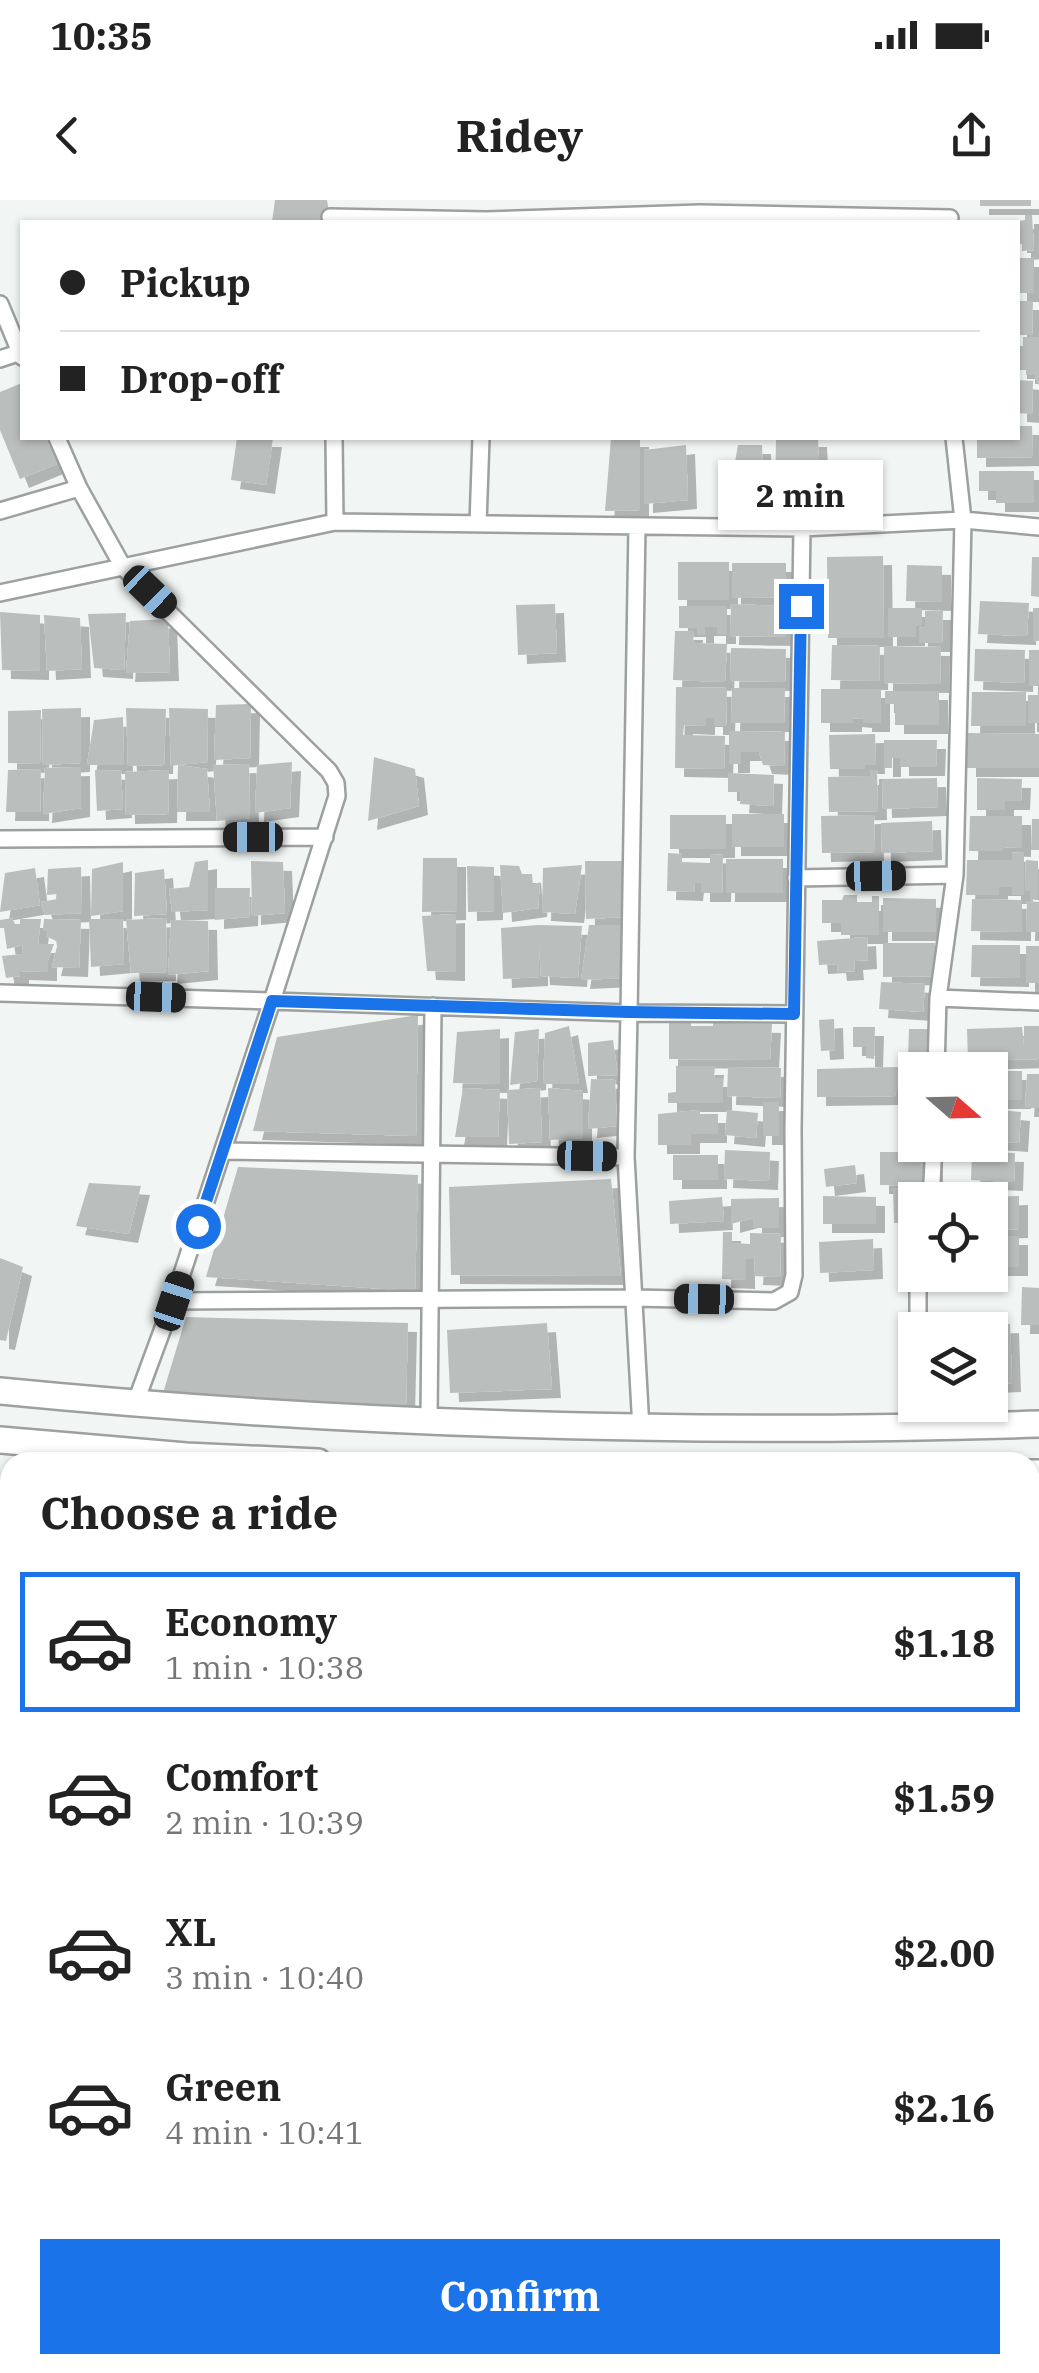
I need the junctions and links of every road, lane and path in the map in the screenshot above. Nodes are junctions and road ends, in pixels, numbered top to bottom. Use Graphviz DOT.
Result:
graph roads {
  1 [pos="331,200"];
  2 [pos="950,200"];
  3 [pos="701,206"];
  4 [pos="330,220"];
  5 [pos="500,220"];
  6 [pos="950,220"];
  7 [pos="0,304"];
  8 [pos="20,349"];
  9 [pos="58,440"];
  10 [pos="334,440"];
  11 [pos="481,440"];
  12 [pos="954,440"];
  13 [pos="79,488"];
  14 [pos="0,511"];
  15 [pos="962,520"];
  16 [pos="335,522"];
  17 [pos="478,524"];
  18 [pos="637,526"];
  19 [pos="1039,527"];
  20 [pos="802,528"];
  21 [pos="123,567"];
  22 [pos="0,593"];
  23 [pos="325,837"];
  24 [pos="0,839"];
  25 [pos="955,875"];
  26 [pos="796,878"];
  27 [pos="0,993"];
  28 [pos="938,998"];
  29 [pos="272,1001"];
  30 [pos="1039,1002"];
  31 [pos="434,1006"];
  32 [pos="629,1012"];
  33 [pos="794,1014"];
  34 [pos="936,1052"];
  35 [pos="223,1151"];
  36 [pos="432,1154"];
  37 [pos="626,1157"];
  38 [pos="633,1298"];
  39 [pos="430,1300"];
  40 [pos="174,1301"];
  41 [pos="0,1391"];
  42 [pos="135,1404"];
  43 [pos="430,1419"];
  44 [pos="910,1422"];
  45 [pos="1039,1424"];
  46 [pos="906,1428"];
  47 [pos="641,1429"];
  48 [pos="0,1440"];
  49 [pos="87,1452"];
  1 -- 4 [label="street"];
  2 -- 6 [label="street"];
  3 -- 5 [label="street"];
  3 -- 6 [label="street"];
  7 -- 8 [label="street"];
  9 -- 13 [label="street"];
  10 -- 16 [label="street"];
  11 -- 17 [label="street"];
  12 -- 15 [label="street"];
  13 -- 14 [label="street"];
  13 -- 21 [label="street"];
  15 -- 19 [label="street"];
  15 -- 20 [label="street"];
  15 -- 25 [label="street"];
  16 -- 17 [label="street"];
  16 -- 21 [label="street"];
  17 -- 18 [label="street"];
  18 -- 20 [label="street"];
  18 -- 32 [label="street"];
  20 -- 26 [label="street"];
  21 -- 22 [label="street"];
  21 -- 23 [label="street"];
  23 -- 24 [label="street"];
  23 -- 29 [label="street"];
  25 -- 26 [label="street"];
  25 -- 28 [label="street"];
  26 -- 33 [label="street"];
  27 -- 29 [label="street"];
  28 -- 30 [label="street"];
  28 -- 34 [label="street"];
  29 -- 31 [label="street"];
  29 -- 35 [label="street"];
  31 -- 32 [label="street"];
  31 -- 36 [label="street"];
  32 -- 33 [label="street"];
  32 -- 37 [label="street"];
  33 -- 38 [label="street"];
  35 -- 36 [label="street"];
  35 -- 40 [label="street"];
  36 -- 37 [label="street"];
  36 -- 39 [label="street"];
  37 -- 38 [label="street"];
  38 -- 39 [label="street"];
  38 -- 47 [label="street"];
  39 -- 40 [label="street"];
  39 -- 43 [label="street"];
  40 -- 42 [label="street"];
  41 -- 42 [label="main road"];
  42 -- 43 [label="main road"];
  43 -- 47 [label="main road"];
  44 -- 46 [label="street"];
  45 -- 46 [label="main road"];
  46 -- 47 [label="main road"];
  48 -- 49 [label="main road"];
}
